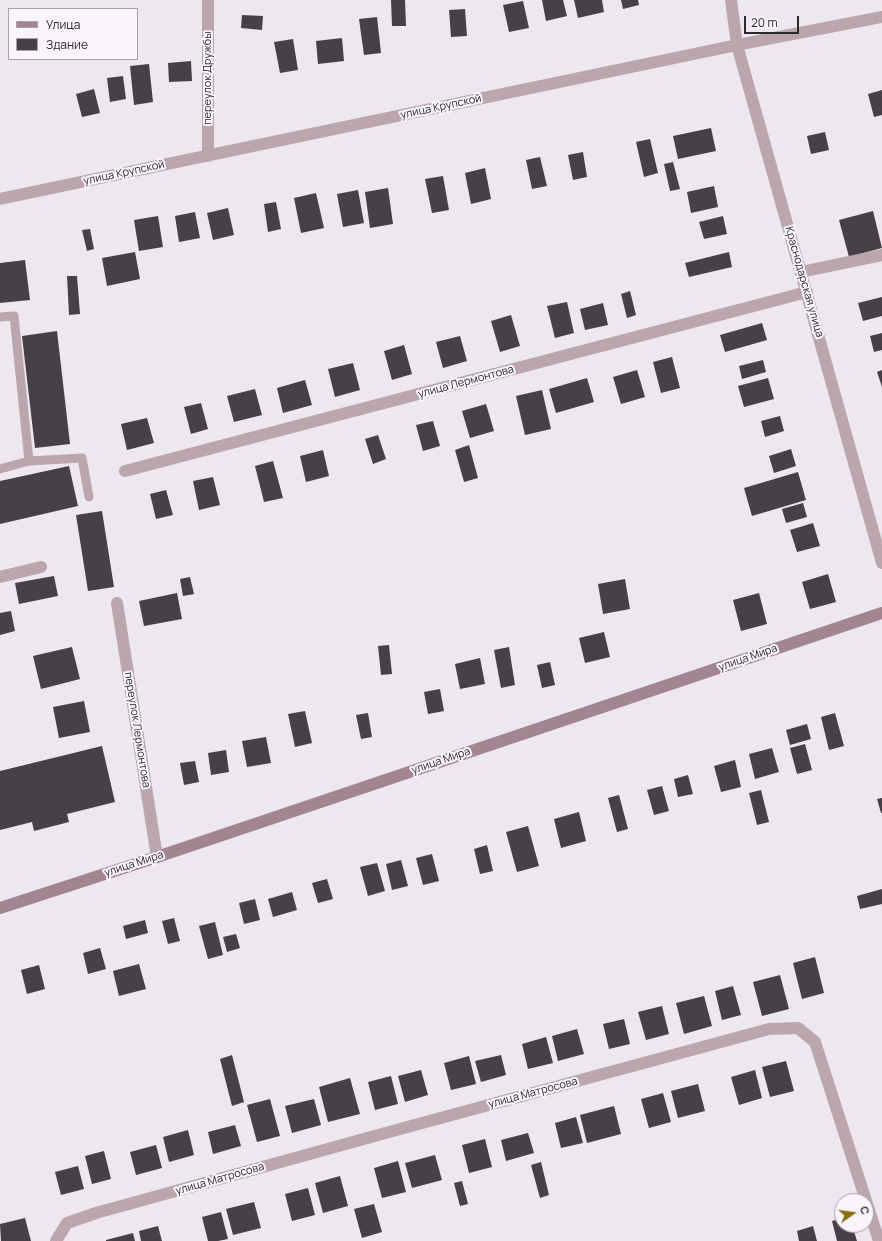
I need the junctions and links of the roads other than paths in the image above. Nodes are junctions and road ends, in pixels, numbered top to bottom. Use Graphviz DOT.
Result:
graph roads {
  1 [pos="208,0"];
  2 [pos="731,0"];
  3 [pos="882,17"];
  4 [pos="737,45"];
  5 [pos="208,156"];
  6 [pos="0,199"];
  7 [pos="882,255"];
  8 [pos="801,272"];
  9 [pos="807,292"];
  10 [pos="0,317"];
  11 [pos="29,461"];
  12 [pos="0,469"];
  13 [pos="125,471"];
  14 [pos="89,497"];
  15 [pos="882,563"];
  16 [pos="41,567"];
  17 [pos="0,577"];
  18 [pos="117,603"];
  19 [pos="882,613"];
  20 [pos="157,857"];
  21 [pos="0,908"];
  22 [pos="56,1241"];
  23 [pos="879,1241"];
  1 -- 5 [label="street, переулок Дружбы"];
  2 -- 4 [label="street, Краснодарская улица"];
  3 -- 4 [label="street, улица Крупской"];
  4 -- 5 [label="street, улица Крупской"];
  4 -- 8 [label="street, Краснодарская улица"];
  5 -- 6 [label="street, улица Крупской"];
  7 -- 8 [label="street"];
  8 -- 9 [label="street, Краснодарская улица"];
  9 -- 13 [label="street, улица Лермонтова"];
  9 -- 15 [label="street, Краснодарская улица"];
  10 -- 11 [label="lane"];
  11 -- 12 [label="lane"];
  11 -- 14 [label="lane"];
  16 -- 17 [label="street"];
  18 -- 20 [label="street, переулок Лермонтова"];
  19 -- 20 [label="main road, улица Мира"];
  20 -- 21 [label="main road, улица Мира"];
  22 -- 23 [label="street, улица Матросова"];
}
